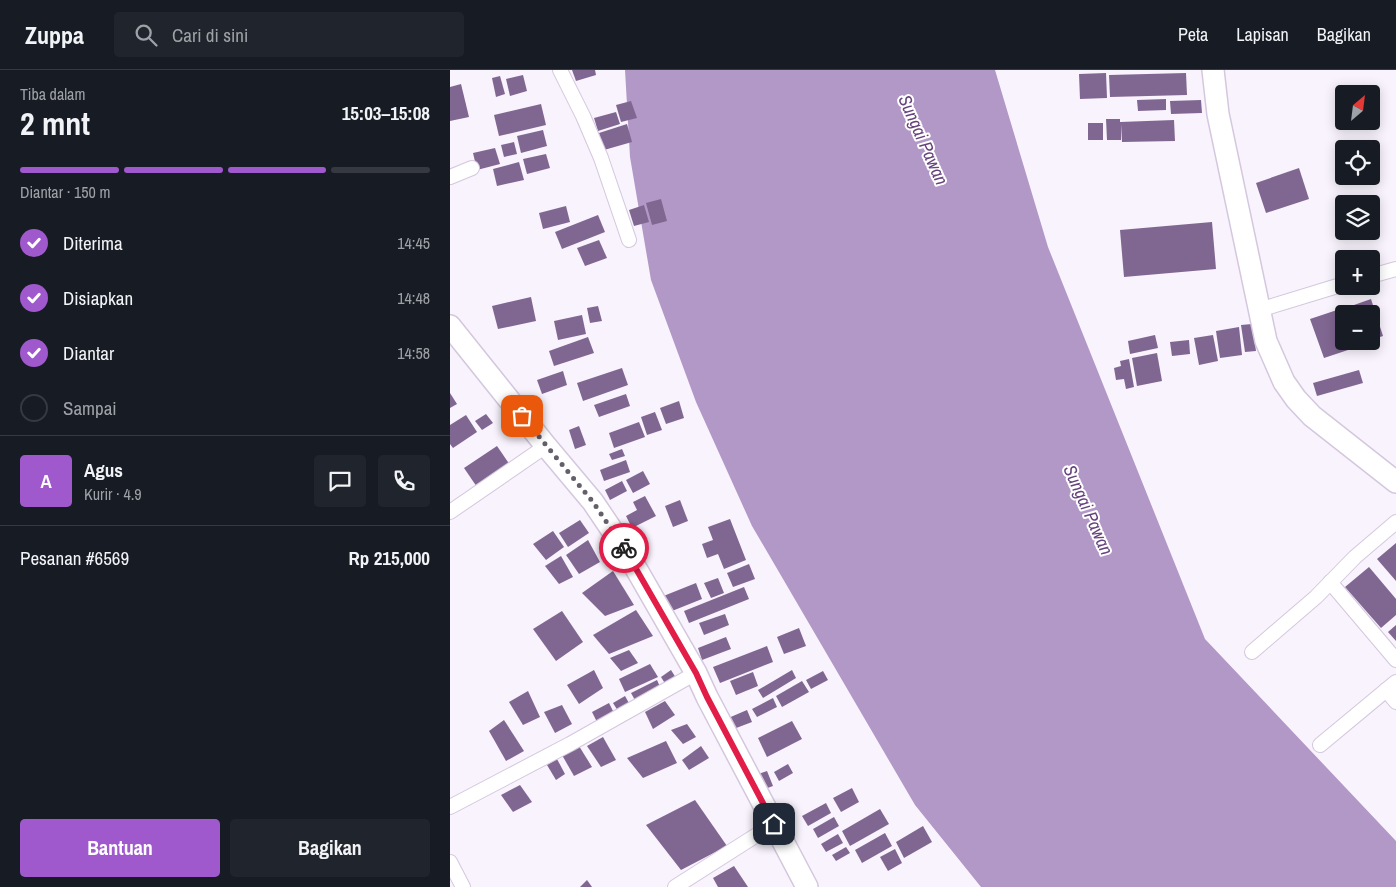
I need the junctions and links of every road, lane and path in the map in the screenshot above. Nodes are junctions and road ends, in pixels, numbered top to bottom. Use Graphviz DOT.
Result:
graph roads {
  1 [pos="560,70"];
  2 [pos="1213,70"];
  3 [pos="472,168"];
  4 [pos="450,177"];
  5 [pos="629,240"];
  6 [pos="1396,269"];
  7 [pos="1380,273"];
  8 [pos="1335,287"];
  9 [pos="1259,310"];
  10 [pos="450,326"];
  11 [pos="546,446"];
  12 [pos="1396,482"];
  13 [pos="450,512"];
  14 [pos="1396,522"];
  15 [pos="1330,582"];
  16 [pos="1252,652"];
  17 [pos="1396,660"];
  18 [pos="696,673"];
  19 [pos="1391,686"];
  20 [pos="1396,702"];
  21 [pos="1320,745"];
  22 [pos="450,807"];
  23 [pos="774,824"];
  24 [pos="450,862"];
  25 [pos="463,887"];
  26 [pos="676,887"];
  27 [pos="807,887"];
  1 -- 5 [label="street"];
  2 -- 9 [label="main road"];
  3 -- 4 [label="street"];
  6 -- 7 [label="street"];
  8 -- 9 [label="street"];
  9 -- 12 [label="main road"];
  10 -- 11 [label="main road"];
  11 -- 13 [label="street"];
  11 -- 18 [label="main road"];
  14 -- 15 [label="street"];
  15 -- 16 [label="street"];
  15 -- 17 [label="street"];
  18 -- 22 [label="street"];
  18 -- 23 [label="main road"];
  19 -- 20 [label="street"];
  19 -- 21 [label="street"];
  23 -- 26 [label="street"];
  23 -- 27 [label="main road"];
  24 -- 25 [label="street"];
}
